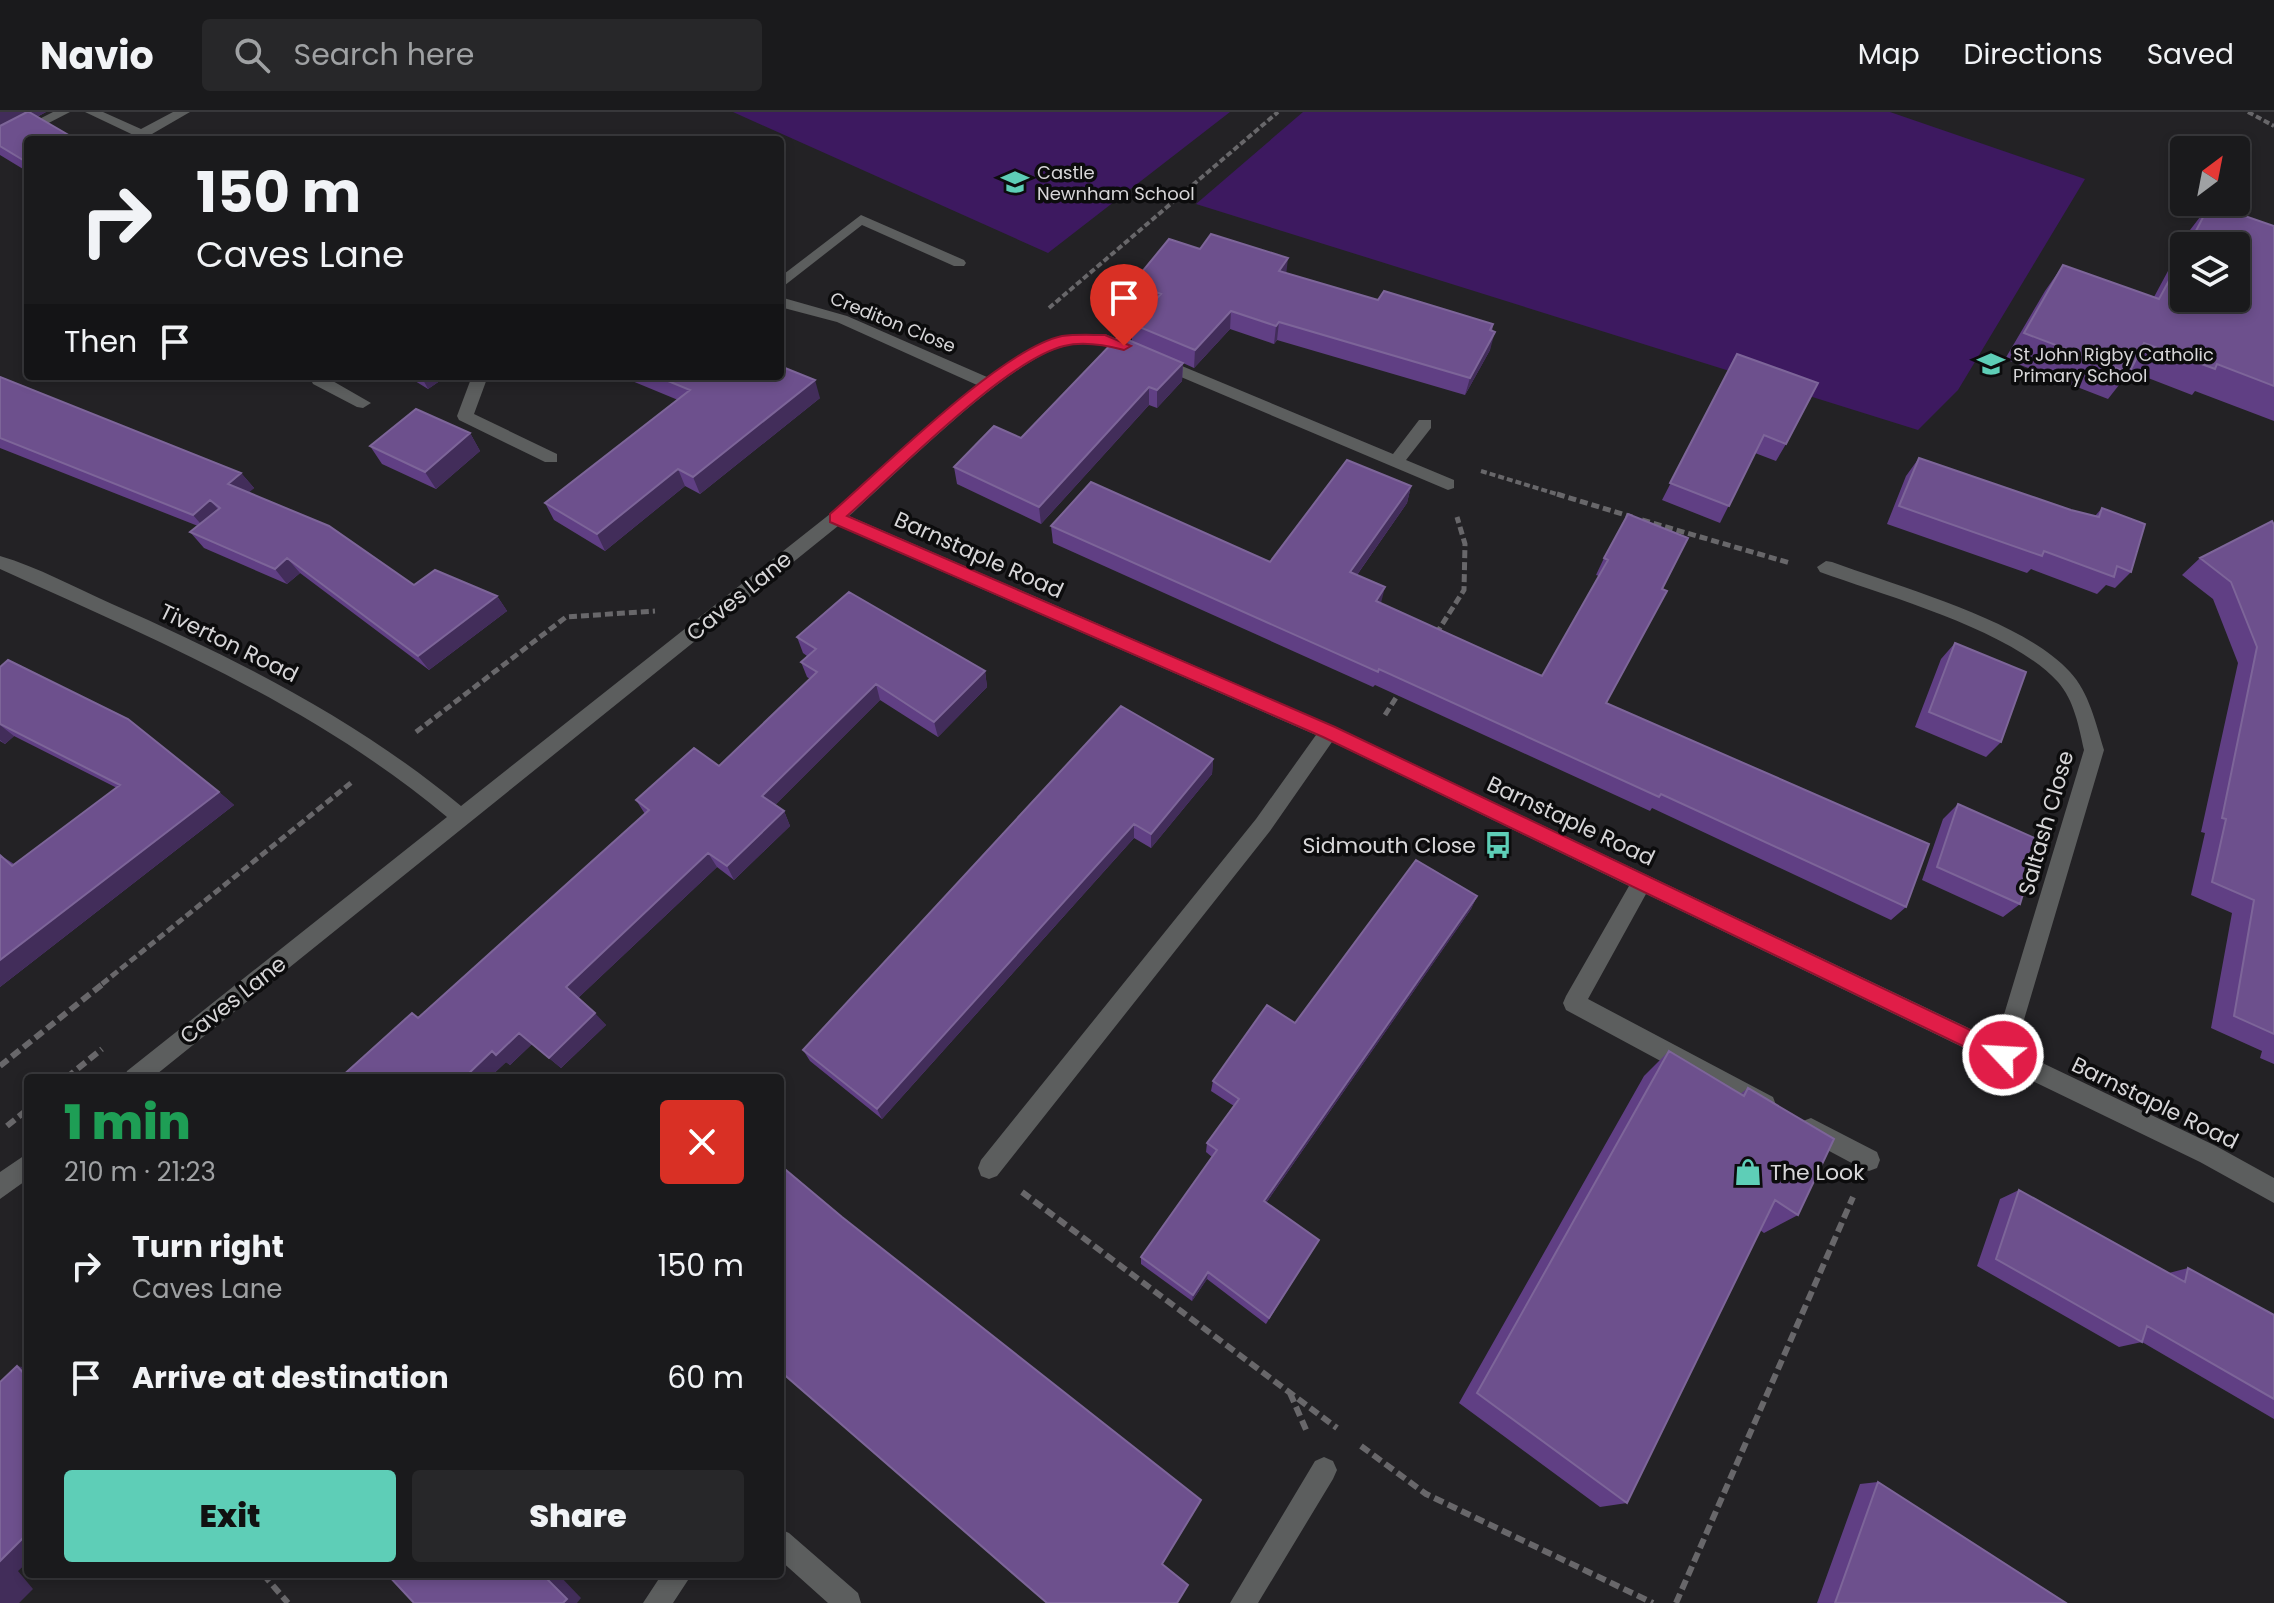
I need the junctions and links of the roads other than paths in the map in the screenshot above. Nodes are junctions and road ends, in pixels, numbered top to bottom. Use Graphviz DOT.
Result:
graph roads {
  1 [pos="63,112"];
  2 [pos="92,112"];
  3 [pos="183,112"];
  4 [pos="147,136"];
  5 [pos="150,136"];
  6 [pos="0,144"];
  7 [pos="959,263"];
  8 [pos="784,281"];
  9 [pos="784,303"];
  10 [pos="319,380"];
  11 [pos="478,380"];
  12 [pos="988,384"];
  13 [pos="363,403"];
  14 [pos="1425,424"];
  15 [pos="551,458"];
  16 [pos="1396,462"];
  17 [pos="1448,484"];
  18 [pos="836,518"];
  19 [pos="0,562"];
  20 [pos="1826,567"];
  21 [pos="1329,732"];
  22 [pos="462,818"];
  23 [pos="1643,881"];
  24 [pos="2003,1055"];
  25 [pos="140,1074"];
  26 [pos="1869,1160"];
  27 [pos="24,1167"];
  28 [pos="989,1168"];
  29 [pos="0,1187"];
  30 [pos="2274,1191"];
  31 [pos="1324,1470"];
  32 [pos="784,1546"];
  33 [pos="676,1578"];
  34 [pos="656,1603"];
  35 [pos="848,1603"];
  36 [pos="1243,1603"];
  1 -- 6 [label="street"];
  2 -- 4 [label="street"];
  3 -- 5 [label="street"];
  7 -- 8 [label="street"];
  9 -- 12 [label="street, Crediton Close"];
  10 -- 13 [label="street"];
  11 -- 15 [label="street"];
  12 -- 16 [label="street, Caves Lane"];
  12 -- 18 [label="street, Caves Lane"];
  14 -- 16 [label="street"];
  16 -- 17 [label="street, Caves Lane"];
  18 -- 21 [label="street, Barnstaple Road"];
  18 -- 22 [label="street, Caves Lane"];
  19 -- 22 [label="street, Tiverton Road"];
  20 -- 24 [label="street, Saltash Close"];
  21 -- 23 [label="street, Barnstaple Road"];
  21 -- 28 [label="street"];
  22 -- 25 [label="street, Caves Lane"];
  23 -- 24 [label="street, Barnstaple Road"];
  23 -- 26 [label="street"];
  24 -- 30 [label="street, Barnstaple Road"];
  27 -- 29 [label="street"];
  31 -- 36 [label="street"];
  32 -- 35 [label="street"];
  33 -- 34 [label="street"];
}
